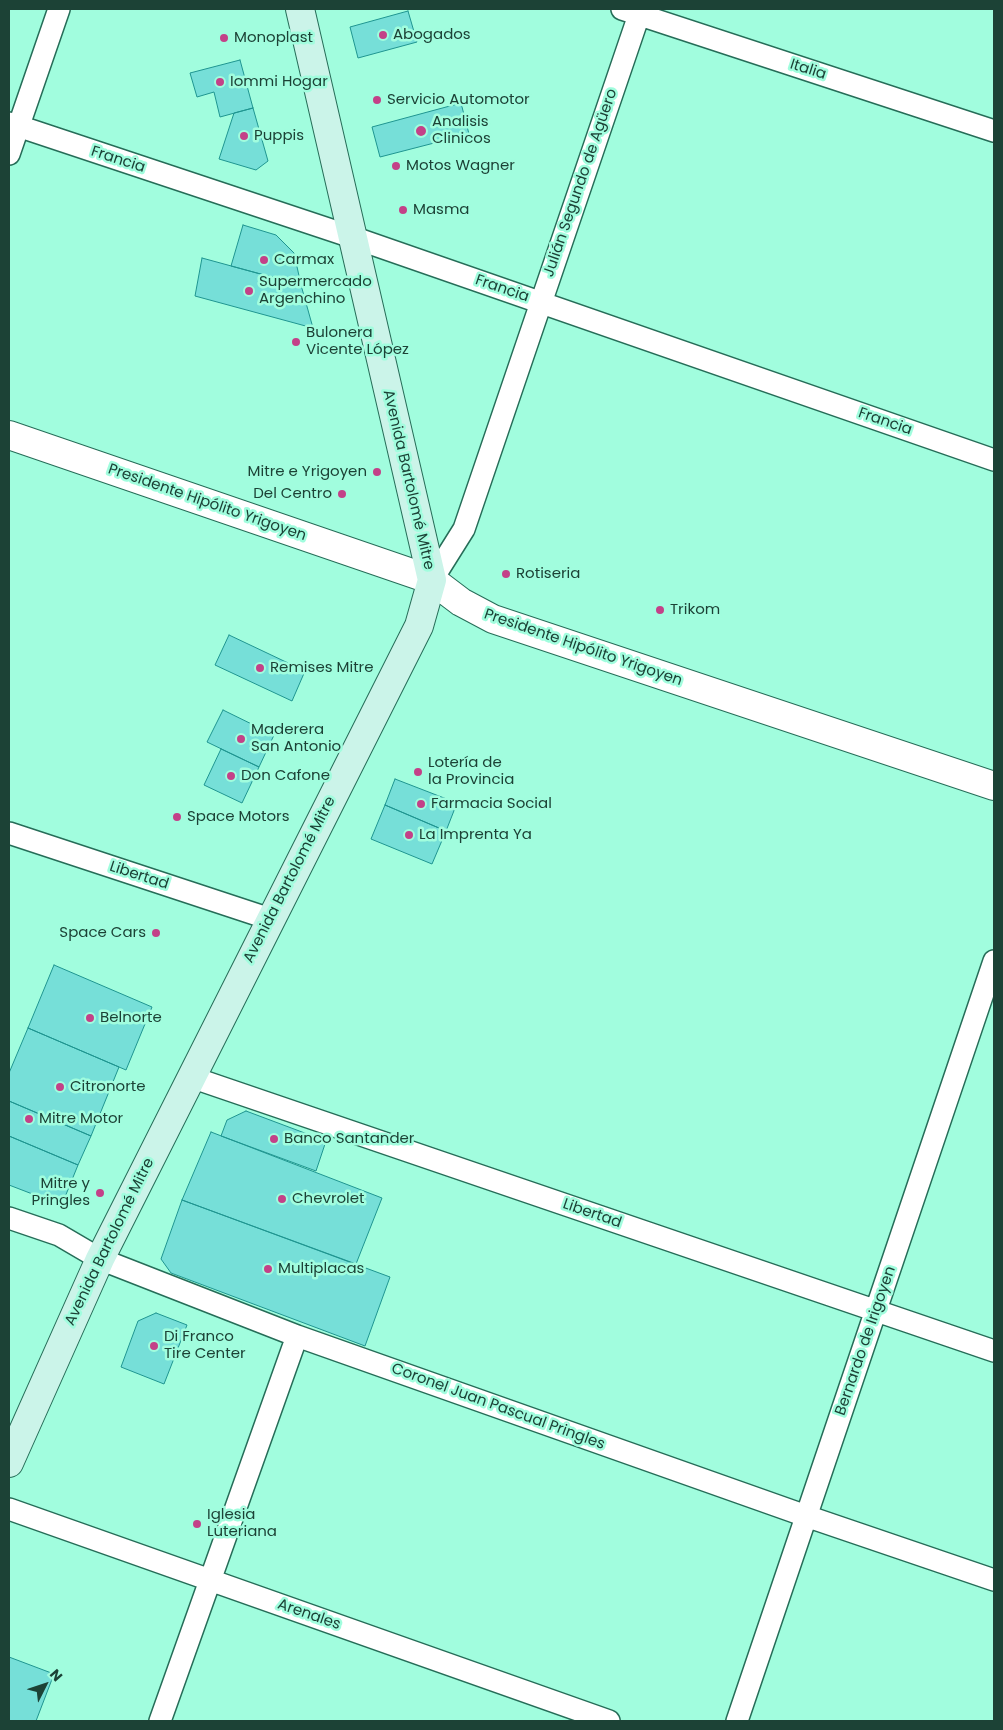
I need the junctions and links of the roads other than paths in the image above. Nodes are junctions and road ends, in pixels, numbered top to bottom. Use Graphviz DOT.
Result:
graph roads {
  1 [pos="59,9"];
  2 [pos="300,9"];
  3 [pos="634,11"];
  4 [pos="13,125"];
  5 [pos="994,132"];
  6 [pos="9,154"];
  7 [pos="352,238"];
  8 [pos="540,302"];
  9 [pos="9,435"];
  10 [pos="994,460"];
  11 [pos="432,580"];
  12 [pos="994,786"];
  13 [pos="9,833"];
  14 [pos="270,919"];
  15 [pos="994,961"];
  16 [pos="191,1077"];
  17 [pos="9,1218"];
  18 [pos="100,1259"];
  19 [pos="876,1311"];
  20 [pos="297,1336"];
  21 [pos="994,1351"];
  22 [pos="9,1463"];
  23 [pos="9,1509"];
  24 [pos="806,1516"];
  25 [pos="209,1580"];
  26 [pos="994,1580"];
  27 [pos="160,1721"];
  28 [pos="609,1721"];
  29 [pos="737,1721"];
  1 -- 4 [label="street"];
  2 -- 7 [label="main road, Avenida Bartolomé Mitre"];
  3 -- 5 [label="street, Italia"];
  3 -- 8 [label="street, Julián Segundo de Agüero"];
  4 -- 6 [label="street"];
  4 -- 7 [label="street, Francia"];
  7 -- 8 [label="street, Francia"];
  7 -- 11 [label="main road, Avenida Bartolomé Mitre"];
  8 -- 10 [label="street, Francia"];
  8 -- 11 [label="street, Julián Segundo de Agüero"];
  9 -- 11 [label="street, Presidente Hipólito Yrigoyen"];
  11 -- 12 [label="street, Presidente Hipólito Yrigoyen"];
  11 -- 14 [label="main road, Avenida Bartolomé Mitre"];
  13 -- 14 [label="street, Libertad"];
  14 -- 16 [label="main road, Avenida Bartolomé Mitre"];
  15 -- 19 [label="street, Bernardo de Irigoyen"];
  16 -- 18 [label="main road, Avenida Bartolomé Mitre"];
  16 -- 19 [label="street, Libertad"];
  17 -- 18 [label="street, Coronel Juan Pascual Pringles"];
  18 -- 20 [label="street, Coronel Juan Pascual Pringles"];
  18 -- 22 [label="main road, Avenida Bartolomé Mitre"];
  19 -- 21 [label="street, Libertad"];
  19 -- 24 [label="street, Bernardo de Irigoyen"];
  20 -- 24 [label="street, Coronel Juan Pascual Pringles"];
  20 -- 25 [label="street"];
  23 -- 25 [label="street, Arenales"];
  24 -- 26 [label="street, Coronel Juan Pascual Pringles"];
  24 -- 29 [label="street, Bernardo de Irigoyen"];
  25 -- 27 [label="street"];
  25 -- 28 [label="street, Arenales"];
}
